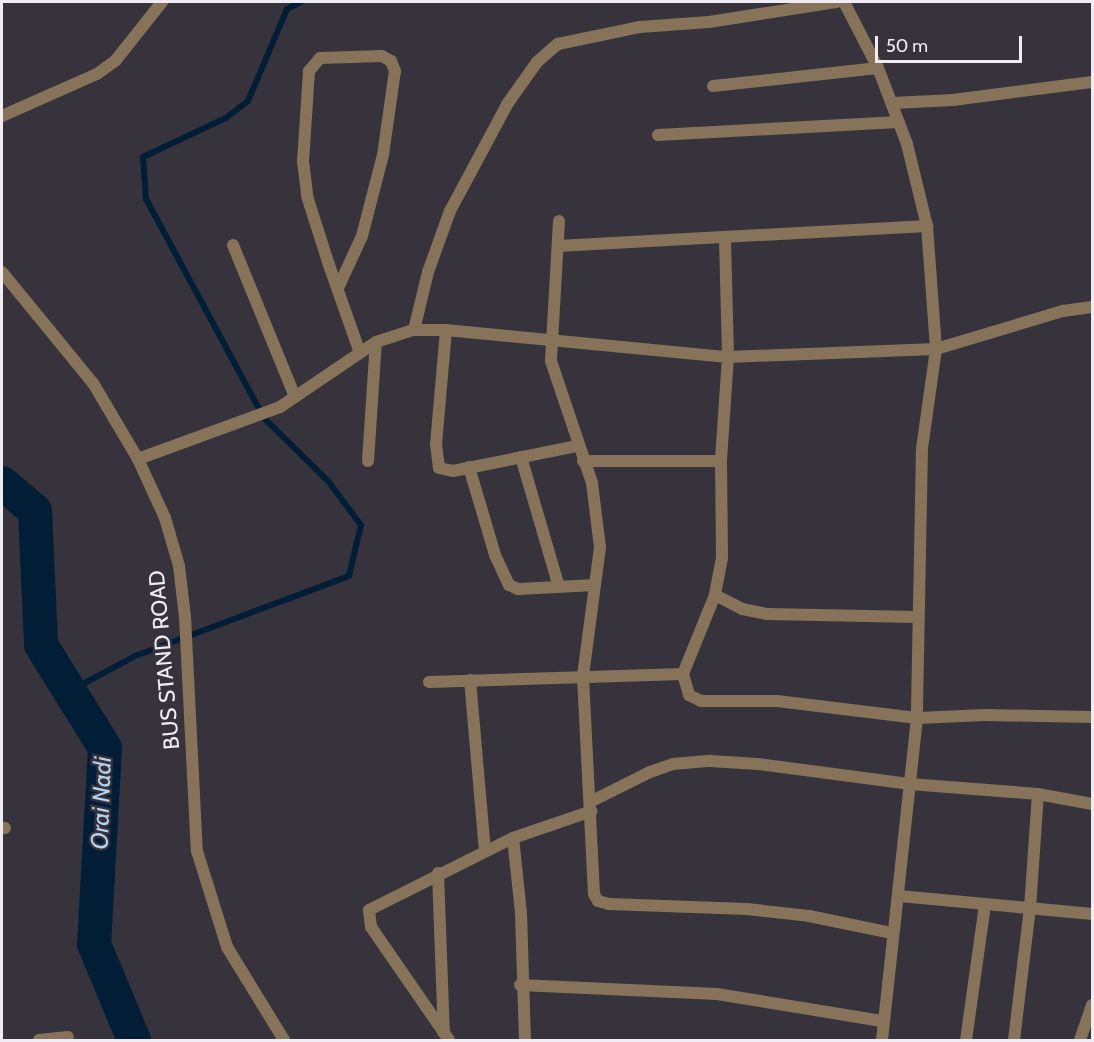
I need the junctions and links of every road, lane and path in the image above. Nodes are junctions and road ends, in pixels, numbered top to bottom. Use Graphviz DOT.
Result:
graph roads {
  1 [pos="162,2"];
  2 [pos="837,2"];
  3 [pos="844,2"];
  4 [pos="878,68"];
  5 [pos="1092,82"];
  6 [pos="713,86"];
  7 [pos="893,103"];
  8 [pos="2,116"];
  9 [pos="899,122"];
  10 [pos="658,135"];
  11 [pos="559,221"];
  12 [pos="927,226"];
  13 [pos="725,240"];
  14 [pos="233,245"];
  15 [pos="558,246"];
  16 [pos="2,272"];
  17 [pos="338,288"];
  18 [pos="1092,307"];
  19 [pos="414,330"];
  20 [pos="446,330"];
  21 [pos="551,340"];
  22 [pos="376,342"];
  23 [pos="936,349"];
  24 [pos="360,353"];
  25 [pos="728,357"];
  26 [pos="295,397"];
  27 [pos="577,446"];
  28 [pos="521,457"];
  29 [pos="138,459"];
  30 [pos="583,460"];
  31 [pos="369,461"];
  32 [pos="720,461"];
  33 [pos="469,467"];
  34 [pos="595,585"];
  35 [pos="559,587"];
  36 [pos="716,595"];
  37 [pos="916,617"];
  38 [pos="683,674"];
  39 [pos="583,677"];
  40 [pos="470,680"];
  41 [pos="429,682"];
  42 [pos="1092,717"];
  43 [pos="917,718"];
  44 [pos="909,784"];
  45 [pos="1038,794"];
  46 [pos="1092,804"];
  47 [pos="592,806"];
  48 [pos="513,838"];
  49 [pos="485,851"];
  50 [pos="438,873"];
  51 [pos="899,896"];
  52 [pos="985,904"];
  53 [pos="1030,908"];
  54 [pos="1092,914"];
  55 [pos="892,933"];
  56 [pos="520,985"];
  57 [pos="1092,1005"];
  58 [pos="882,1021"];
  59 [pos="68,1037"];
  60 [pos="447,1037"];
  61 [pos="39,1041"];
  62 [pos="284,1041"];
  63 [pos="525,1041"];
  64 [pos="882,1041"];
  65 [pos="966,1041"];
  66 [pos="1014,1041"];
  67 [pos="1080,1041"];
  1 -- 8 [label="street"];
  2 -- 19 [label="street"];
  3 -- 4 [label="street"];
  4 -- 6 [label="street"];
  4 -- 7 [label="street"];
  5 -- 7 [label="street"];
  7 -- 9 [label="street"];
  9 -- 10 [label="street"];
  9 -- 12 [label="street"];
  11 -- 15 [label="street"];
  12 -- 13 [label="street"];
  12 -- 23 [label="street"];
  13 -- 15 [label="street"];
  13 -- 25 [label="street"];
  14 -- 26 [label="street"];
  15 -- 21 [label="street"];
  16 -- 29 [label="street, BUS STAND ROAD"];
  17 -- 17 [label="street"];
  17 -- 24 [label="street"];
  18 -- 23 [label="street"];
  19 -- 20 [label="street"];
  19 -- 22 [label="street"];
  20 -- 21 [label="street"];
  20 -- 33 [label="street"];
  21 -- 25 [label="street"];
  21 -- 27 [label="street"];
  22 -- 24 [label="street"];
  22 -- 31 [label="street"];
  23 -- 25 [label="street"];
  23 -- 37 [label="street"];
  24 -- 26 [label="street"];
  25 -- 32 [label="street"];
  26 -- 29 [label="street"];
  27 -- 28 [label="street"];
  27 -- 30 [label="street"];
  28 -- 33 [label="street"];
  28 -- 35 [label="street"];
  29 -- 62 [label="street, BUS STAND ROAD"];
  30 -- 32 [label="street"];
  30 -- 34 [label="street"];
  32 -- 36 [label="street"];
  33 -- 35 [label="street"];
  34 -- 35 [label="street"];
  34 -- 39 [label="street"];
  36 -- 37 [label="street"];
  36 -- 38 [label="street"];
  37 -- 43 [label="street"];
  38 -- 39 [label="street"];
  38 -- 43 [label="street"];
  39 -- 40 [label="street"];
  39 -- 47 [label="street"];
  40 -- 41 [label="street"];
  40 -- 49 [label="street"];
  42 -- 43 [label="street"];
  43 -- 44 [label="street"];
  44 -- 45 [label="street"];
  44 -- 47 [label="street"];
  44 -- 51 [label="street"];
  45 -- 46 [label="street"];
  45 -- 53 [label="street"];
  47 -- 48 [label="street"];
  47 -- 55 [label="street"];
  48 -- 49 [label="street"];
  48 -- 56 [label="street"];
  49 -- 50 [label="street"];
  50 -- 60 [label="street"];
  50 -- 60 [label="street"];
  51 -- 52 [label="street"];
  51 -- 55 [label="street"];
  52 -- 53 [label="street"];
  52 -- 65 [label="street"];
  53 -- 54 [label="street"];
  53 -- 66 [label="street"];
  55 -- 58 [label="street"];
  56 -- 58 [label="street"];
  56 -- 63 [label="street"];
  57 -- 67 [label="street"];
  58 -- 64 [label="street"];
  59 -- 61 [label="street"];
}
